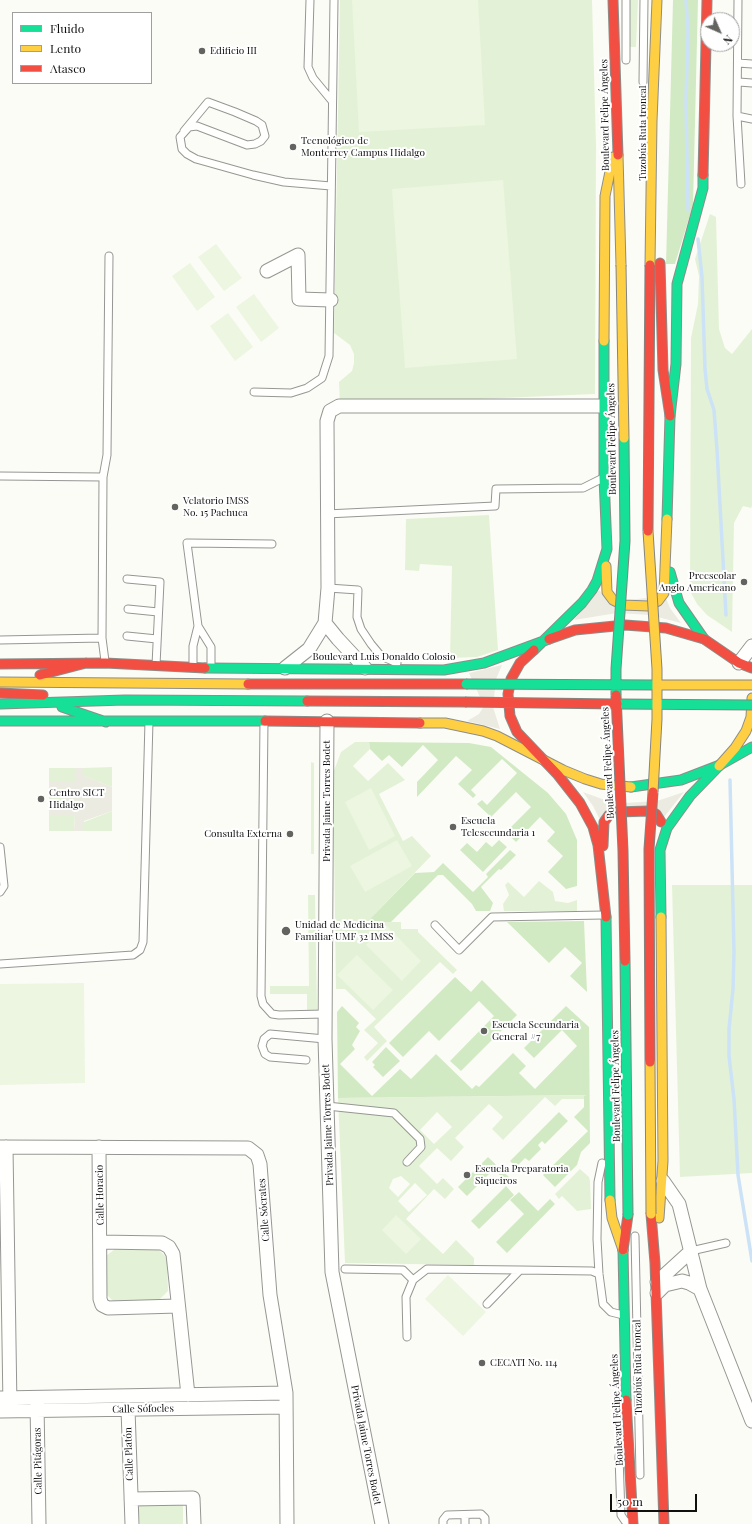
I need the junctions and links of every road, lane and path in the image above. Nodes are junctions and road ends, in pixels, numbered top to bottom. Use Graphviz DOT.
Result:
graph roads {
  1 [pos="310,0"];
  2 [pos="334,0"];
  3 [pos="613,0"];
  4 [pos="626,0"];
  5 [pos="644,0"];
  6 [pos="657,0"];
  7 [pos="707,0"];
  8 [pos="738,0"];
  9 [pos="738,63"];
  10 [pos="752,64"];
  11 [pos="626,68"];
  12 [pos="739,82"];
  13 [pos="752,83"];
  14 [pos="643,92"];
  15 [pos="332,101"];
  16 [pos="737,116"];
  17 [pos="752,119"];
  18 [pos="184,131"];
  19 [pos="616,141"];
  20 [pos="652,179"];
  21 [pos="741,184"];
  22 [pos="331,186"];
  23 [pos="627,187"];
  24 [pos="109,256"];
  25 [pos="624,266"];
  26 [pos="267,271"];
  27 [pos="331,300"];
  28 [pos="254,392"];
  29 [pos="605,406"];
  30 [pos="670,416"];
  31 [pos="0,476"];
  32 [pos="103,477"];
  33 [pos="604,477"];
  34 [pos="326,514"];
  35 [pos="272,544"];
  36 [pos="607,549"];
  37 [pos="666,555"];
  38 [pos="127,579"];
  39 [pos="328,588"];
  40 [pos="128,609"];
  41 [pos="158,612"];
  42 [pos="325,623"];
  43 [pos="198,626"];
  44 [pos="127,636"];
  45 [pos="102,638"];
  46 [pos="157,639"];
  47 [pos="0,640"];
  48 [pos="704,640"];
  49 [pos="540,642"];
  50 [pos="752,646"];
  51 [pos="86,663"];
  52 [pos="105,663"];
  53 [pos="739,663"];
  54 [pos="0,664"];
  55 [pos="156,667"];
  56 [pos="193,668"];
  57 [pos="211,668"];
  58 [pos="285,668"];
  59 [pos="365,668"];
  60 [pos="407,668"];
  61 [pos="752,668"];
  62 [pos="444,670"];
  63 [pos="0,682"];
  64 [pos="11,682"];
  65 [pos="752,685"];
  66 [pos="0,693"];
  67 [pos="752,698"];
  68 [pos="99,701"];
  69 [pos="48,702"];
  70 [pos="0,704"];
  71 [pos="752,704"];
  72 [pos="0,721"];
  73 [pos="149,721"];
  74 [pos="264,721"];
  75 [pos="327,721"];
  76 [pos="106,722"];
  77 [pos="445,723"];
  78 [pos="752,747"];
  79 [pos="543,759"];
  80 [pos="720,766"];
  81 [pos="0,847"];
  82 [pos="660,850"];
  83 [pos="601,867"];
  84 [pos="0,892"];
  85 [pos="606,915"];
  86 [pos="435,925"];
  87 [pos="0,964"];
  88 [pos="325,1014"];
  89 [pos="325,1039"];
  90 [pos="306,1060"];
  91 [pos="327,1106"];
  92 [pos="3,1147"];
  93 [pos="99,1147"];
  94 [pos="608,1148"];
  95 [pos="407,1162"];
  96 [pos="663,1181"];
  97 [pos="631,1212"];
  98 [pos="647,1212"];
  99 [pos="645,1241"];
  100 [pos="100,1242"];
  101 [pos="726,1243"];
  102 [pos="622,1250"];
  103 [pos="691,1251"];
  104 [pos="655,1263"];
  105 [pos="345,1269"];
  106 [pos="520,1270"];
  107 [pos="599,1274"];
  108 [pos="413,1280"];
  109 [pos="657,1288"];
  110 [pos="700,1289"];
  111 [pos="487,1304"];
  112 [pos="178,1306"];
  113 [pos="624,1315"];
  114 [pos="649,1319"];
  115 [pos="407,1337"];
  116 [pos="625,1363"];
  117 [pos="618,1387"];
  118 [pos="286,1393"];
  119 [pos="188,1395"];
  120 [pos="5,1398"];
  121 [pos="37,1398"];
  122 [pos="286,1406"];
  123 [pos="749,1407"];
  124 [pos="128,1409"];
  125 [pos="5,1411"];
  126 [pos="37,1411"];
  127 [pos="752,1421"];
  128 [pos="618,1447"];
  129 [pos="640,1483"];
  130 [pos="640,1495"];
  131 [pos="131,1499"];
  132 [pos="465,1515"];
  133 [pos="39,1524"];
  134 [pos="132,1524"];
  135 [pos="194,1524"];
  136 [pos="287,1524"];
  137 [pos="382,1524"];
  138 [pos="443,1524"];
  139 [pos="465,1524"];
  140 [pos="485,1524"];
  141 [pos="636,1524"];
  142 [pos="660,1524"];
  1 -- 15 [label="lane"];
  2 -- 15 [label="lane"];
  3 -- 19 [label="main road, Boulevard Felipe Ángeles"];
  4 -- 11 [label="lane"];
  5 -- 14 [label="lane, Tuzobús Ruta troncal"];
  6 -- 20 [label="main road"];
  7 -- 30 [label="main road"];
  8 -- 9 [label="lane"];
  9 -- 10 [label="lane"];
  9 -- 12 [label="lane"];
  12 -- 13 [label="lane"];
  12 -- 16 [label="lane"];
  15 -- 22 [label="lane"];
  16 -- 17 [label="lane"];
  16 -- 21 [label="lane"];
  18 -- 18 [label="lane"];
  18 -- 22 [label="lane"];
  19 -- 25 [label="main road, Boulevard Felipe Ángeles"];
  19 -- 29 [label="main road"];
  20 -- 30 [label="main road"];
  20 -- 98 [label="main road, bridge"];
  22 -- 27 [label="lane"];
  23 -- 25 [label="lane, Tuzobús Ruta troncal"];
  24 -- 32 [label="lane"];
  25 -- 97 [label="main road, Boulevard Felipe Ángeles, bridge"];
  26 -- 27 [label="street"];
  27 -- 28 [label="lane"];
  29 -- 33 [label="main road"];
  29 -- 34 [label="street"];
  30 -- 37 [label="main road"];
  31 -- 32 [label="lane"];
  32 -- 45 [label="lane"];
  33 -- 34 [label="lane"];
  33 -- 36 [label="main road"];
  34 -- 39 [label="street"];
  35 -- 43 [label="lane"];
  36 -- 37 [label="main road"];
  36 -- 49 [label="main road"];
  37 -- 48 [label="main road"];
  38 -- 41 [label="lane"];
  39 -- 42 [label="street"];
  39 -- 60 [label="lane"];
  40 -- 41 [label="lane"];
  41 -- 46 [label="lane"];
  42 -- 58 [label="street"];
  42 -- 59 [label="street"];
  43 -- 56 [label="lane"];
  43 -- 57 [label="lane"];
  44 -- 46 [label="lane"];
  45 -- 47 [label="lane"];
  45 -- 52 [label="lane"];
  46 -- 55 [label="lane"];
  48 -- 49 [label="main road, Boulevard Luis Donaldo Colosio"];
  48 -- 53 [label="main road, Boulevard Luis Donaldo Colosio"];
  49 -- 62 [label="main road, Boulevard Luis Donaldo Colosio"];
  49 -- 79 [label="main road"];
  50 -- 53 [label="street"];
  51 -- 52 [label="main road, Boulevard Luis Donaldo Colosio"];
  51 -- 54 [label="main road, Boulevard Luis Donaldo Colosio"];
  51 -- 64 [label="main road"];
  52 -- 55 [label="main road, Boulevard Luis Donaldo Colosio"];
  53 -- 61 [label="main road, Boulevard Luis Donaldo Colosio"];
  53 -- 67 [label="main road"];
  55 -- 56 [label="main road, Boulevard Luis Donaldo Colosio"];
  56 -- 57 [label="main road, Boulevard Luis Donaldo Colosio"];
  57 -- 58 [label="main road, Boulevard Luis Donaldo Colosio"];
  58 -- 59 [label="main road, Boulevard Luis Donaldo Colosio"];
  59 -- 60 [label="main road, Boulevard Luis Donaldo Colosio"];
  60 -- 62 [label="main road, Boulevard Luis Donaldo Colosio"];
  62 -- 77 [label="main road"];
  63 -- 64 [label="main road"];
  64 -- 65 [label="main road, bridge"];
  66 -- 68 [label="main road"];
  67 -- 80 [label="main road"];
  68 -- 69 [label="main road"];
  68 -- 71 [label="main road, bridge"];
  69 -- 70 [label="main road"];
  69 -- 76 [label="main road"];
  72 -- 76 [label="main road"];
  73 -- 74 [label="main road"];
  73 -- 76 [label="main road"];
  73 -- 87 [label="lane"];
  74 -- 75 [label="main road"];
  74 -- 88 [label="lane"];
  75 -- 77 [label="main road"];
  75 -- 88 [label="street, Privada Jaime Torres Bodet"];
  77 -- 79 [label="main road"];
  78 -- 80 [label="main road"];
  79 -- 80 [label="main road"];
  79 -- 83 [label="main road"];
  80 -- 82 [label="main road"];
  81 -- 84 [label="lane"];
  82 -- 83 [label="main road"];
  82 -- 96 [label="main road"];
  83 -- 85 [label="main road"];
  85 -- 86 [label="lane"];
  85 -- 94 [label="main road"];
  88 -- 89 [label="street, Privada Jaime Torres Bodet"];
  89 -- 90 [label="lane"];
  89 -- 91 [label="street, Privada Jaime Torres Bodet"];
  91 -- 95 [label="lane"];
  91 -- 137 [label="street, Privada Jaime Torres Bodet"];
  92 -- 93 [label="street, Calle Sócrates"];
  92 -- 120 [label="street"];
  93 -- 100 [label="street, Calle Horacio"];
  93 -- 118 [label="street, Calle Sócrates"];
  94 -- 102 [label="main road"];
  94 -- 107 [label="lane"];
  96 -- 103 [label="street"];
  96 -- 104 [label="main road"];
  97 -- 102 [label="main road, Boulevard Felipe Ángeles"];
  97 -- 129 [label="lane, Tuzobús Ruta troncal"];
  98 -- 99 [label="lane"];
  98 -- 104 [label="main road"];
  100 -- 112 [label="street"];
  100 -- 112 [label="street, Calle Horacio"];
  101 -- 103 [label="lane"];
  102 -- 113 [label="main road, Boulevard Felipe Ángeles"];
  103 -- 109 [label="street"];
  103 -- 110 [label="street"];
  104 -- 109 [label="main road"];
  105 -- 108 [label="lane"];
  106 -- 107 [label="lane"];
  106 -- 108 [label="lane"];
  106 -- 111 [label="lane"];
  107 -- 113 [label="lane"];
  108 -- 115 [label="lane"];
  109 -- 110 [label="street"];
  109 -- 142 [label="main road"];
  110 -- 123 [label="street"];
  112 -- 119 [label="street"];
  113 -- 116 [label="main road, Boulevard Felipe Ángeles"];
  114 -- 142 [label="lane, Tuzobús Ruta troncal"];
  116 -- 117 [label="lane"];
  116 -- 141 [label="main road, Boulevard Felipe Ángeles"];
  118 -- 119 [label="street, Calle Sófocles"];
  118 -- 122 [label="street, Calle Sócrates"];
  119 -- 121 [label="street, Calle Sófocles"];
  120 -- 121 [label="street, Calle Sófocles"];
  120 -- 125 [label="street"];
  121 -- 126 [label="street, Calle Pitágoras"];
  122 -- 124 [label="street, Calle Sófocles"];
  122 -- 136 [label="street, Calle Sócrates"];
  123 -- 127 [label="street"];
  124 -- 126 [label="street, Calle Sófocles"];
  124 -- 131 [label="street, Calle Platón"];
  125 -- 126 [label="street, Calle Sófocles"];
  126 -- 133 [label="street, Calle Pitágoras"];
  128 -- 141 [label="lane"];
  130 -- 141 [label="lane"];
  131 -- 134 [label="street, Calle Platón"];
  131 -- 135 [label="street"];
  132 -- 138 [label="lane"];
  132 -- 139 [label="lane"];
  132 -- 140 [label="lane"];
}
